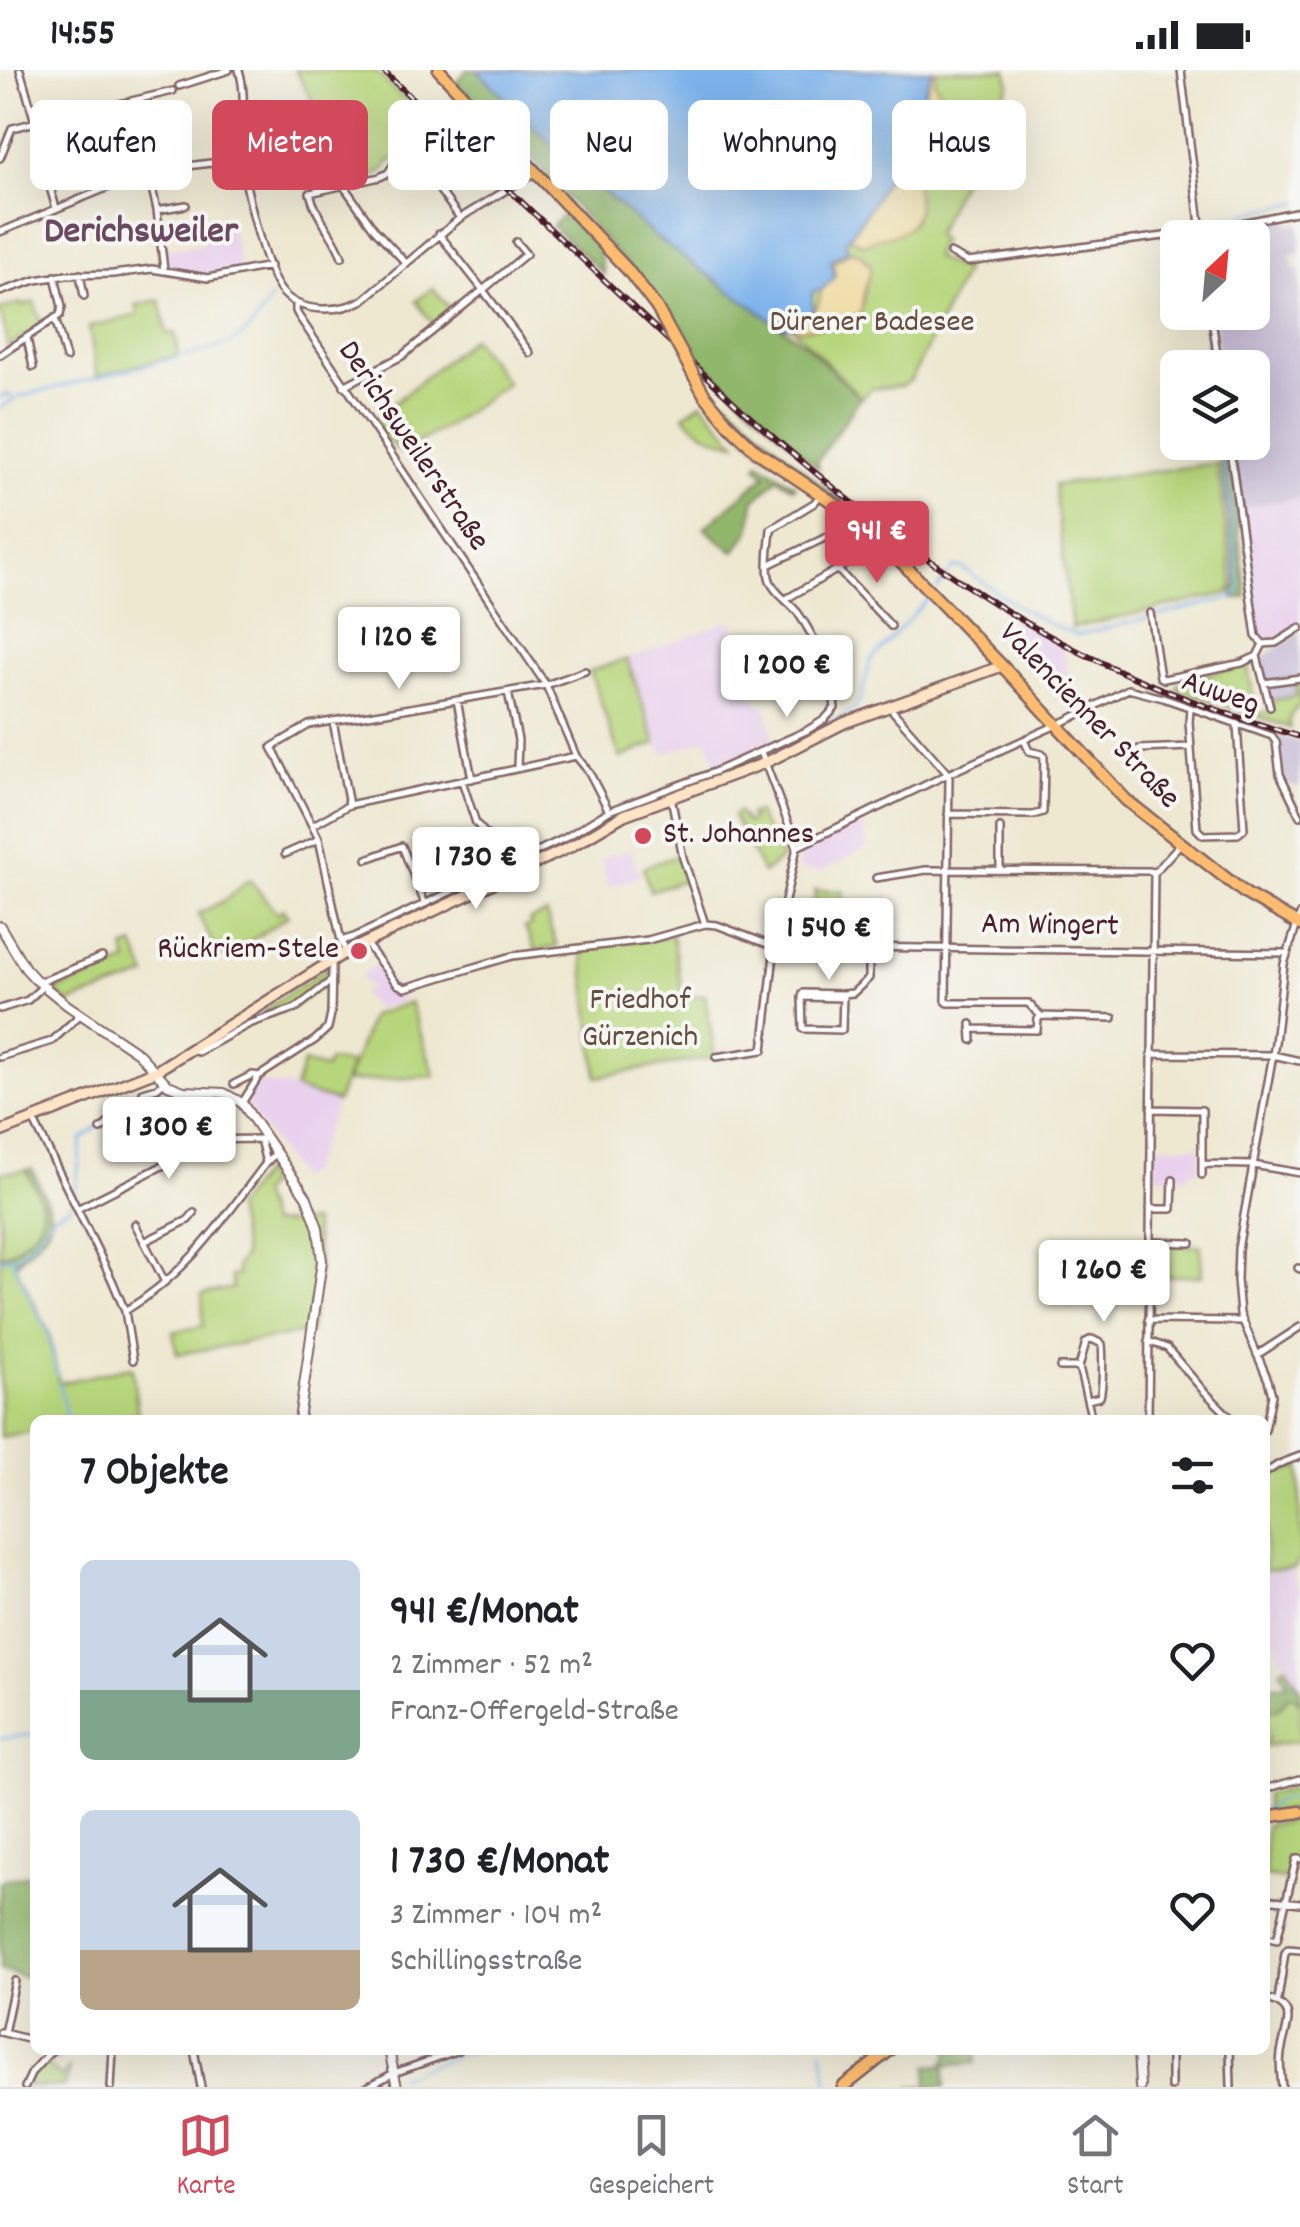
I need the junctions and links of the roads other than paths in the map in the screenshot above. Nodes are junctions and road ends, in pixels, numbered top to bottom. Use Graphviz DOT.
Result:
graph roads {
  1 [pos="20,70"];
  2 [pos="229,70"];
  3 [pos="239,70"];
  4 [pos="439,70"];
  5 [pos="1180,70"];
  6 [pos="179,86"];
  7 [pos="173,92"];
  8 [pos="139,100"];
  9 [pos="244,100"];
  10 [pos="30,102"];
  11 [pos="30,125"];
  12 [pos="0,158"];
  13 [pos="536,172"];
  14 [pos="50,190"];
  15 [pos="101,190"];
  16 [pos="152,190"];
  17 [pos="248,190"];
  18 [pos="327,190"];
  19 [pos="343,190"];
  20 [pos="440,190"];
  21 [pos="186,205"];
  22 [pos="56,208"];
  23 [pos="157,210"];
  24 [pos="1300,211"];
  25 [pos="460,218"];
  26 [pos="1199,220"];
  27 [pos="1256,220"];
  28 [pos="0,232"];
  29 [pos="438,234"];
  30 [pos="1160,240"];
  31 [pos="516,242"];
  32 [pos="950,254"];
  33 [pos="342,257"];
  34 [pos="406,263"];
  35 [pos="270,266"];
  36 [pos="164,270"];
  37 [pos="80,274"];
  38 [pos="55,276"];
  39 [pos="483,290"];
  40 [pos="0,292"];
  41 [pos="84,296"];
  42 [pos="299,304"];
  43 [pos="55,318"];
  44 [pos="27,338"];
  45 [pos="530,353"];
  46 [pos="0,355"];
  47 [pos="66,358"];
  48 [pos="32,366"];
  49 [pos="344,386"];
  50 [pos="1231,460"];
  51 [pos="821,494"];
  52 [pos="858,521"];
  53 [pos="883,543"];
  54 [pos="768,565"];
  55 [pos="838,570"];
  56 [pos="786,599"];
  57 [pos="1150,616"];
  58 [pos="891,626"];
  59 [pos="1300,628"];
  60 [pos="1264,644"];
  61 [pos="1257,656"];
  62 [pos="1002,666"];
  63 [pos="585,672"];
  64 [pos="1300,678"];
  65 [pos="1264,683"];
  66 [pos="546,685"];
  67 [pos="508,692"];
  68 [pos="456,700"];
  69 [pos="890,706"];
  70 [pos="1270,706"];
  71 [pos="1190,708"];
  72 [pos="333,721"];
  73 [pos="1056,724"];
  74 [pos="1236,724"];
  75 [pos="1024,740"];
  76 [pos="1191,747"];
  77 [pos="761,752"];
  78 [pos="1131,755"];
  79 [pos="576,756"];
  80 [pos="766,763"];
  81 [pos="517,769"];
  82 [pos="948,774"];
  83 [pos="472,778"];
  84 [pos="462,781"];
  85 [pos="672,797"];
  86 [pos="349,805"];
  87 [pos="609,811"];
  88 [pos="948,814"];
  89 [pos="1300,816"];
  90 [pos="312,825"];
  91 [pos="1000,828"];
  92 [pos="319,839"];
  93 [pos="1180,844"];
  94 [pos="797,847"];
  95 [pos="284,854"];
  96 [pos="366,859"];
  97 [pos="506,866"];
  98 [pos="948,869"];
  99 [pos="1000,870"];
  100 [pos="1154,872"];
  101 [pos="876,878"];
  102 [pos="425,904"];
  103 [pos="1299,922"];
  104 [pos="706,924"];
  105 [pos="0,926"];
  106 [pos="341,941"];
  107 [pos="364,943"];
  108 [pos="775,946"];
  109 [pos="869,948"];
  110 [pos="946,948"];
  111 [pos="1152,951"];
  112 [pos="346,952"];
  113 [pos="1286,953"];
  114 [pos="102,957"];
  115 [pos="332,960"];
  116 [pos="333,978"];
  117 [pos="41,984"];
  118 [pos="843,996"];
  119 [pos="257,1008"];
  120 [pos="0,1009"];
  121 [pos="81,1014"];
  122 [pos="1041,1016"];
  123 [pos="1113,1018"];
  124 [pos="262,1020"];
  125 [pos="972,1040"];
  126 [pos="190,1050"];
  127 [pos="1151,1054"];
  128 [pos="1273,1055"];
  129 [pos="0,1058"];
  130 [pos="716,1058"];
  131 [pos="1300,1061"];
  132 [pos="156,1070"];
  133 [pos="259,1076"];
  134 [pos="164,1081"];
  135 [pos="234,1084"];
  136 [pos="141,1093"];
  137 [pos="242,1103"];
  138 [pos="145,1106"];
  139 [pos="134,1108"];
  140 [pos="1150,1109"];
  141 [pos="33,1119"];
  142 [pos="100,1129"];
  143 [pos="0,1132"];
  144 [pos="150,1136"];
  145 [pos="277,1152"];
  146 [pos="266,1163"];
  147 [pos="1202,1164"];
  148 [pos="1253,1165"];
  149 [pos="1300,1173"];
  150 [pos="1202,1174"];
  151 [pos="1173,1180"];
  152 [pos="78,1208"];
  153 [pos="1150,1210"];
  154 [pos="194,1213"];
  155 [pos="135,1224"];
  156 [pos="144,1242"];
  157 [pos="1150,1242"];
  158 [pos="1190,1243"];
  159 [pos="165,1282"];
  160 [pos="125,1312"];
  161 [pos="1148,1320"];
  162 [pos="1242,1321"];
  163 [pos="1300,1328"];
  164 [pos="1148,1342"];
  165 [pos="1257,1356"];
  166 [pos="133,1360"];
  167 [pos="1060,1367"];
  168 [pos="1079,1367"];
  169 [pos="1088,1400"];
  170 [pos="299,1415"];
  171 [pos="1091,1415"];
  172 [pos="1148,1415"];
  173 [pos="1228,1415"];
  174 [pos="1268,1415"];
  175 [pos="1300,1456"];
  176 [pos="1270,1469"];
  177 [pos="1300,1779"];
  178 [pos="1270,1788"];
  179 [pos="1300,1812"];
  180 [pos="1270,1816"];
  181 [pos="1300,1860"];
  182 [pos="1270,1900"];
  183 [pos="1286,1902"];
  184 [pos="1300,1903"];
  185 [pos="1270,1938"];
  186 [pos="1300,1950"];
  187 [pos="15,1981"];
  188 [pos="1270,1999"];
  189 [pos="1278,2000"];
  190 [pos="2,2032"];
  191 [pos="30,2038"];
  192 [pos="47,2055"];
  193 [pos="112,2055"];
  194 [pos="195,2055"];
  195 [pos="390,2055"];
  196 [pos="445,2055"];
  197 [pos="884,2055"];
  198 [pos="1137,2055"];
  199 [pos="1171,2055"];
  200 [pos="1230,2055"];
  201 [pos="394,2073"];
  202 [pos="25,2087"];
  203 [pos="111,2087"];
  204 [pos="201,2087"];
  205 [pos="368,2087"];
  206 [pos="398,2087"];
  207 [pos="843,2087"];
  208 [pos="1140,2087"];
  209 [pos="1171,2087"];
  210 [pos="1230,2087"];
  211 [pos="1282,2087"];
  1 -- 10 [label="street"];
  2 -- 6 [label="street"];
  3 -- 9 [label="street"];
  4 -- 13 [label="main road, Valencienner Straße"];
  5 -- 26 [label="street"];
  7 -- 8 [label="street"];
  11 -- 12 [label="street"];
  13 -- 25 [label="street"];
  13 -- 51 [label="main road, Valencienner Straße, bridge"];
  14 -- 22 [label="street"];
  15 -- 22 [label="street"];
  16 -- 23 [label="street"];
  17 -- 35 [label="street"];
  18 -- 33 [label="street"];
  19 -- 34 [label="street"];
  20 -- 25 [label="street"];
  21 -- 23 [label="street"];
  22 -- 28 [label="street"];
  23 -- 36 [label="street"];
  24 -- 27 [label="street"];
  25 -- 29 [label="street"];
  29 -- 34 [label="street"];
  29 -- 39 [label="street"];
  30 -- 32 [label="street"];
  31 -- 39 [label="street"];
  34 -- 42 [label="street"];
  35 -- 36 [label="street"];
  35 -- 42 [label="street"];
  36 -- 37 [label="street"];
  37 -- 38 [label="street"];
  37 -- 41 [label="street"];
  38 -- 40 [label="street"];
  38 -- 43 [label="street"];
  39 -- 45 [label="street"];
  39 -- 49 [label="street"];
  42 -- 49 [label="street, Derichsweilerstraße"];
  43 -- 44 [label="street"];
  43 -- 47 [label="street"];
  44 -- 46 [label="street"];
  44 -- 48 [label="street"];
  49 -- 66 [label="street, Derichsweilerstraße"];
  50 -- 60 [label="street"];
  51 -- 52 [label="main road, Valencienner Straße"];
  51 -- 54 [label="street"];
  52 -- 53 [label="main road, Valencienner Straße"];
  52 -- 54 [label="street"];
  53 -- 55 [label="street"];
  53 -- 62 [label="main road, Valencienner Straße"];
  54 -- 56 [label="street"];
  55 -- 56 [label="street"];
  55 -- 58 [label="street"];
  56 -- 77 [label="street"];
  57 -- 61 [label="street"];
  59 -- 60 [label="street"];
  60 -- 61 [label="street"];
  61 -- 65 [label="street"];
  62 -- 69 [label="main road"];
  62 -- 73 [label="main road, Valencienner Straße"];
  63 -- 66 [label="street"];
  64 -- 65 [label="street"];
  65 -- 70 [label="street"];
  66 -- 67 [label="street"];
  66 -- 79 [label="street, Derichsweilerstraße"];
  67 -- 68 [label="street"];
  67 -- 81 [label="street"];
  68 -- 72 [label="street"];
  68 -- 83 [label="street"];
  69 -- 80 [label="main road"];
  69 -- 82 [label="street"];
  71 -- 73 [label="street, Auweg"];
  71 -- 74 [label="street, Auweg"];
  71 -- 76 [label="street"];
  72 -- 86 [label="street"];
  72 -- 90 [label="street"];
  73 -- 75 [label="street"];
  73 -- 93 [label="main road, Valencienner Straße"];
  74 -- 76 [label="street"];
  74 -- 89 [label="street, Auweg"];
  75 -- 82 [label="street"];
  75 -- 88 [label="street"];
  76 -- 78 [label="street"];
  77 -- 80 [label="street"];
  77 -- 87 [label="street"];
  79 -- 81 [label="street"];
  79 -- 87 [label="street, Derichsweilerstraße"];
  80 -- 85 [label="main road"];
  80 -- 94 [label="street"];
  81 -- 83 [label="street"];
  82 -- 88 [label="street"];
  82 -- 94 [label="street"];
  83 -- 84 [label="street"];
  84 -- 86 [label="street"];
  84 -- 97 [label="street"];
  85 -- 104 [label="street"];
  85 -- 107 [label="main road"];
  86 -- 90 [label="street"];
  87 -- 97 [label="street"];
  88 -- 98 [label="street"];
  90 -- 92 [label="street"];
  91 -- 99 [label="street"];
  92 -- 95 [label="street"];
  92 -- 106 [label="street"];
  93 -- 100 [label="street"];
  93 -- 103 [label="main road, Valencienner Straße"];
  94 -- 108 [label="street"];
  96 -- 102 [label="street"];
  97 -- 102 [label="street"];
  98 -- 99 [label="street"];
  98 -- 101 [label="street"];
  98 -- 110 [label="street"];
  99 -- 100 [label="street"];
  100 -- 111 [label="street"];
  102 -- 106 [label="street"];
  103 -- 113 [label="street"];
  104 -- 107 [label="street"];
  104 -- 108 [label="street, Am Wingert"];
  105 -- 117 [label="street"];
  106 -- 112 [label="street"];
  107 -- 112 [label="main road"];
  108 -- 109 [label="street, Am Wingert"];
  108 -- 130 [label="street"];
  109 -- 110 [label="street, Am Wingert"];
  109 -- 118 [label="street"];
  110 -- 111 [label="street, Am Wingert"];
  110 -- 122 [label="street"];
  111 -- 113 [label="street, Am Wingert"];
  111 -- 127 [label="street"];
  112 -- 115 [label="main road"];
  113 -- 128 [label="street"];
  114 -- 117 [label="street"];
  115 -- 116 [label="street"];
  115 -- 119 [label="main road"];
  116 -- 124 [label="street"];
  116 -- 133 [label="street"];
  117 -- 120 [label="street"];
  117 -- 121 [label="street"];
  118 -- 118 [label="street"];
  119 -- 124 [label="street"];
  119 -- 126 [label="main road"];
  121 -- 129 [label="street"];
  121 -- 132 [label="street"];
  122 -- 123 [label="street"];
  122 -- 125 [label="street"];
  124 -- 126 [label="street"];
  126 -- 132 [label="main road"];
  127 -- 128 [label="street"];
  127 -- 140 [label="street"];
  128 -- 131 [label="street"];
  128 -- 148 [label="street"];
  132 -- 134 [label="street"];
  132 -- 141 [label="main road"];
  133 -- 135 [label="street"];
  133 -- 137 [label="street"];
  134 -- 136 [label="street"];
  134 -- 137 [label="street"];
  136 -- 138 [label="street"];
  136 -- 139 [label="street"];
  137 -- 145 [label="street"];
  138 -- 139 [label="street"];
  138 -- 144 [label="street"];
  139 -- 142 [label="street"];
  140 -- 147 [label="street"];
  140 -- 153 [label="street"];
  141 -- 143 [label="main road"];
  141 -- 152 [label="street"];
  145 -- 146 [label="street"];
  145 -- 170 [label="street"];
  146 -- 152 [label="street"];
  146 -- 159 [label="street"];
  147 -- 148 [label="street"];
  147 -- 150 [label="street"];
  148 -- 149 [label="street"];
  148 -- 162 [label="street"];
  151 -- 153 [label="street"];
  152 -- 160 [label="street"];
  153 -- 157 [label="street"];
  154 -- 156 [label="street"];
  155 -- 156 [label="street"];
  156 -- 159 [label="street"];
  157 -- 158 [label="street"];
  157 -- 161 [label="street"];
  159 -- 160 [label="street"];
  160 -- 166 [label="street"];
  161 -- 162 [label="street"];
  161 -- 164 [label="street"];
  162 -- 165 [label="street"];
  163 -- 165 [label="street"];
  164 -- 172 [label="street"];
  164 -- 173 [label="street"];
  165 -- 174 [label="street"];
  167 -- 168 [label="street"];
  168 -- 169 [label="street"];
  168 -- 169 [label="street"];
  169 -- 171 [label="street"];
  175 -- 176 [label="street"];
  177 -- 178 [label="street"];
  179 -- 180 [label="main road"];
  181 -- 183 [label="street"];
  182 -- 183 [label="street"];
  183 -- 184 [label="street"];
  183 -- 185 [label="street"];
  186 -- 189 [label="street"];
  187 -- 190 [label="street"];
  188 -- 189 [label="street"];
  189 -- 211 [label="street"];
  190 -- 191 [label="street"];
  192 -- 202 [label="street"];
  193 -- 203 [label="street"];
  194 -- 204 [label="street"];
  195 -- 201 [label="street"];
  196 -- 201 [label="street"];
  197 -- 207 [label="main road"];
  198 -- 208 [label="street"];
  199 -- 209 [label="street"];
  200 -- 210 [label="street"];
  201 -- 205 [label="street"];
  201 -- 206 [label="street"];
}
